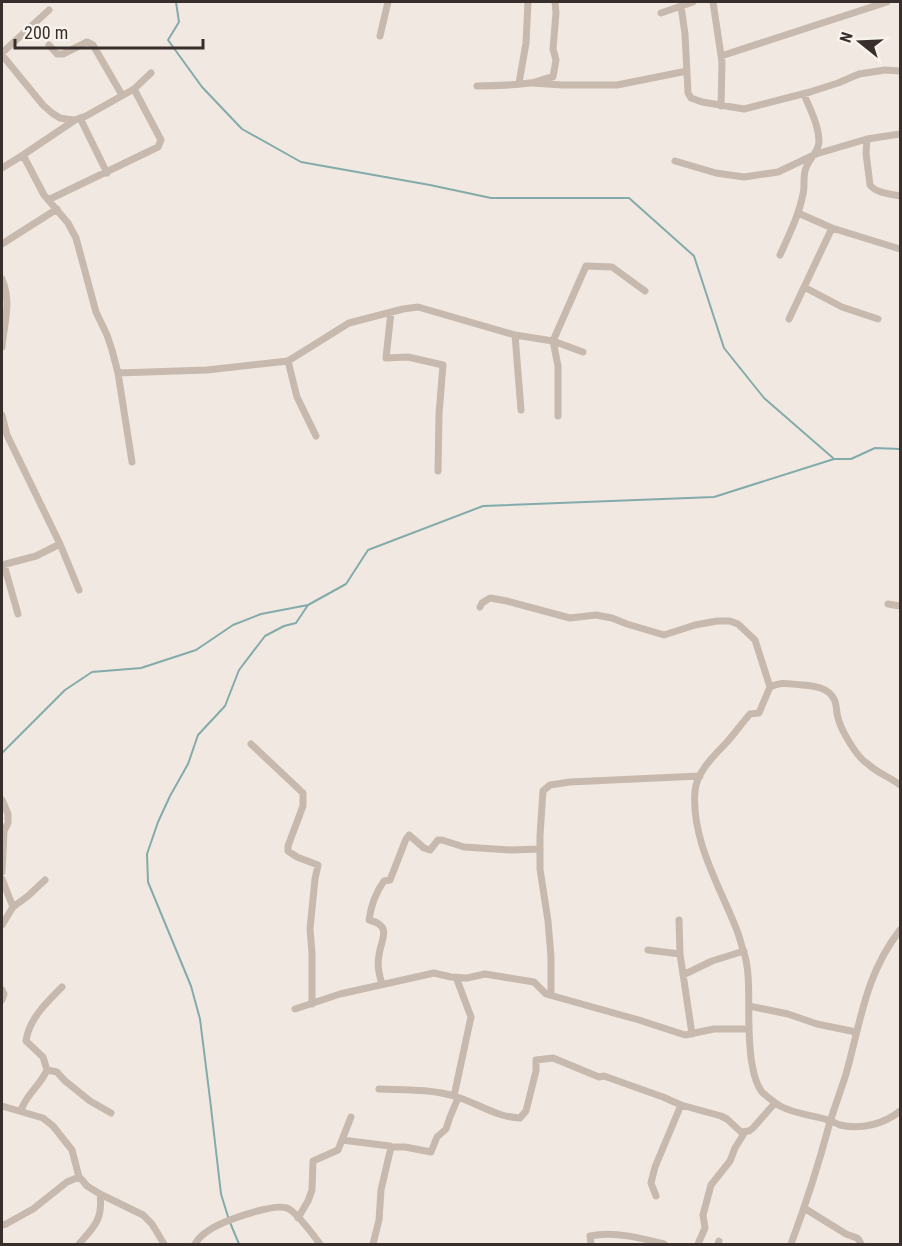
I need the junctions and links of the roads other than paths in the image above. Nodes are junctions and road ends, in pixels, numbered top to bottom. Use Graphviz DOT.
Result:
graph roads {
  1 [pos="388,2"];
  2 [pos="528,2"];
  3 [pos="555,2"];
  4 [pos="693,2"];
  5 [pos="712,2"];
  6 [pos="887,2"];
  7 [pos="681,6"];
  8 [pos="49,10"];
  9 [pos="661,13"];
  10 [pos="380,36"];
  11 [pos="49,45"];
  12 [pos="2,54"];
  13 [pos="721,56"];
  14 [pos="687,71"];
  15 [pos="900,71"];
  16 [pos="151,73"];
  17 [pos="519,83"];
  18 [pos="532,83"];
  19 [pos="477,86"];
  20 [pos="134,89"];
  21 [pos="804,94"];
  22 [pos="122,95"];
  23 [pos="721,106"];
  24 [pos="77,119"];
  25 [pos="900,134"];
  26 [pos="867,139"];
  27 [pos="816,154"];
  28 [pos="23,155"];
  29 [pos="675,161"];
  30 [pos="2,168"];
  31 [pos="106,173"];
  32 [pos="900,196"];
  33 [pos="48,200"];
  34 [pos="57,209"];
  35 [pos="798,213"];
  36 [pos="832,228"];
  37 [pos="2,244"];
  38 [pos="900,249"];
  39 [pos="780,255"];
  40 [pos="2,279"];
  41 [pos="804,287"];
  42 [pos="645,291"];
  43 [pos="391,312"];
  44 [pos="789,319"];
  45 [pos="878,319"];
  46 [pos="515,334"];
  47 [pos="553,341"];
  48 [pos="2,347"];
  49 [pos="583,352"];
  50 [pos="288,361"];
  51 [pos="118,373"];
  52 [pos="521,410"];
  53 [pos="2,415"];
  54 [pos="558,416"];
  55 [pos="316,436"];
  56 [pos="132,462"];
  57 [pos="438,471"];
  58 [pos="60,544"];
  59 [pos="3,565"];
  60 [pos="79,590"];
  61 [pos="888,604"];
  62 [pos="900,606"];
  63 [pos="480,607"];
  64 [pos="18,614"];
  65 [pos="770,687"];
  66 [pos="251,744"];
  67 [pos="700,776"];
  68 [pos="900,784"];
  69 [pos="2,800"];
  70 [pos="540,849"];
  71 [pos="2,872"];
  72 [pos="2,879"];
  73 [pos="45,880"];
  74 [pos="13,907"];
  75 [pos="679,920"];
  76 [pos="2,926"];
  77 [pos="900,930"];
  78 [pos="648,950"];
  79 [pos="744,951"];
  80 [pos="680,954"];
  81 [pos="683,975"];
  82 [pos="456,977"];
  83 [pos="382,984"];
  84 [pos="62,987"];
  85 [pos="2,990"];
  86 [pos="551,995"];
  87 [pos="2,1000"];
  88 [pos="312,1004"];
  89 [pos="749,1006"];
  90 [pos="295,1009"];
  91 [pos="748,1029"];
  92 [pos="856,1032"];
  93 [pos="692,1034"];
  94 [pos="47,1070"];
  95 [pos="379,1089"];
  96 [pos="456,1097"];
  97 [pos="776,1103"];
  98 [pos="2,1106"];
  99 [pos="681,1106"];
  100 [pos="21,1110"];
  101 [pos="900,1111"];
  102 [pos="111,1113"];
  103 [pos="351,1117"];
  104 [pos="831,1121"];
  105 [pos="745,1132"];
  106 [pos="342,1140"];
  107 [pos="391,1147"];
  108 [pos="80,1177"];
  109 [pos="100,1194"];
  110 [pos="656,1196"];
  111 [pos="804,1208"];
  112 [pos="298,1218"];
  113 [pos="2,1225"];
  114 [pos="79,1245"];
  115 [pos="164,1245"];
  116 [pos="195,1245"];
  117 [pos="320,1245"];
  118 [pos="373,1245"];
  119 [pos="591,1245"];
  120 [pos="664,1245"];
  121 [pos="698,1245"];
  122 [pos="791,1245"];
  123 [pos="861,1245"];
  1 -- 10 [label="street"];
  2 -- 17 [label="street"];
  3 -- 18 [label="street"];
  4 -- 7 [label="street"];
  5 -- 13 [label="street"];
  6 -- 13 [label="street"];
  7 -- 9 [label="street"];
  7 -- 14 [label="street"];
  8 -- 12 [label="street"];
  11 -- 22 [label="street"];
  12 -- 24 [label="street"];
  13 -- 23 [label="street"];
  14 -- 18 [label="street"];
  14 -- 23 [label="street"];
  15 -- 21 [label="street"];
  16 -- 20 [label="street"];
  17 -- 18 [label="street"];
  17 -- 19 [label="street"];
  20 -- 22 [label="street"];
  20 -- 31 [label="street"];
  21 -- 23 [label="street"];
  21 -- 27 [label="street"];
  22 -- 24 [label="street"];
  24 -- 28 [label="street"];
  24 -- 31 [label="street"];
  25 -- 26 [label="street"];
  26 -- 27 [label="street"];
  26 -- 32 [label="street"];
  27 -- 29 [label="street"];
  27 -- 35 [label="street"];
  28 -- 30 [label="street"];
  28 -- 33 [label="street"];
  31 -- 33 [label="street"];
  33 -- 34 [label="street"];
  34 -- 37 [label="street"];
  34 -- 51 [label="street"];
  35 -- 36 [label="street"];
  35 -- 39 [label="street"];
  36 -- 38 [label="street"];
  36 -- 41 [label="street"];
  40 -- 48 [label="street"];
  41 -- 44 [label="street"];
  41 -- 45 [label="street"];
  42 -- 47 [label="street"];
  43 -- 46 [label="street"];
  43 -- 50 [label="street"];
  43 -- 57 [label="street"];
  46 -- 47 [label="street"];
  46 -- 52 [label="street"];
  47 -- 49 [label="street"];
  47 -- 54 [label="street"];
  50 -- 51 [label="street"];
  50 -- 55 [label="street"];
  51 -- 56 [label="street"];
  53 -- 58 [label="street"];
  58 -- 59 [label="street"];
  58 -- 60 [label="street"];
  59 -- 64 [label="street"];
  61 -- 62 [label="street"];
  63 -- 65 [label="street"];
  65 -- 67 [label="street"];
  65 -- 68 [label="street"];
  66 -- 88 [label="street"];
  67 -- 70 [label="street"];
  67 -- 79 [label="street"];
  69 -- 71 [label="street"];
  70 -- 83 [label="street"];
  70 -- 86 [label="street"];
  72 -- 74 [label="street"];
  73 -- 74 [label="street"];
  74 -- 76 [label="street"];
  75 -- 80 [label="street"];
  77 -- 92 [label="street"];
  78 -- 80 [label="street"];
  79 -- 81 [label="street"];
  79 -- 89 [label="street"];
  80 -- 81 [label="street"];
  81 -- 93 [label="street"];
  82 -- 83 [label="street"];
  82 -- 86 [label="street"];
  82 -- 96 [label="street"];
  83 -- 88 [label="street"];
  84 -- 94 [label="street"];
  85 -- 87 [label="street"];
  86 -- 93 [label="street"];
  88 -- 90 [label="street"];
  89 -- 91 [label="street"];
  89 -- 92 [label="street"];
  91 -- 93 [label="street"];
  91 -- 97 [label="street"];
  92 -- 104 [label="street"];
  94 -- 100 [label="street"];
  94 -- 102 [label="street"];
  95 -- 96 [label="street"];
  96 -- 99 [label="street"];
  96 -- 107 [label="street"];
  97 -- 104 [label="street"];
  97 -- 105 [label="street"];
  98 -- 100 [label="street"];
  99 -- 105 [label="street"];
  99 -- 110 [label="street"];
  100 -- 108 [label="street"];
  101 -- 104 [label="street"];
  103 -- 106 [label="street"];
  104 -- 111 [label="street"];
  105 -- 121 [label="street"];
  106 -- 107 [label="street"];
  106 -- 112 [label="street"];
  107 -- 118 [label="street"];
  108 -- 109 [label="street"];
  108 -- 113 [label="street"];
  109 -- 114 [label="street"];
  109 -- 115 [label="street"];
  111 -- 122 [label="street"];
  111 -- 123 [label="street"];
  112 -- 116 [label="street"];
  112 -- 117 [label="street"];
  119 -- 120 [label="street"];
}
